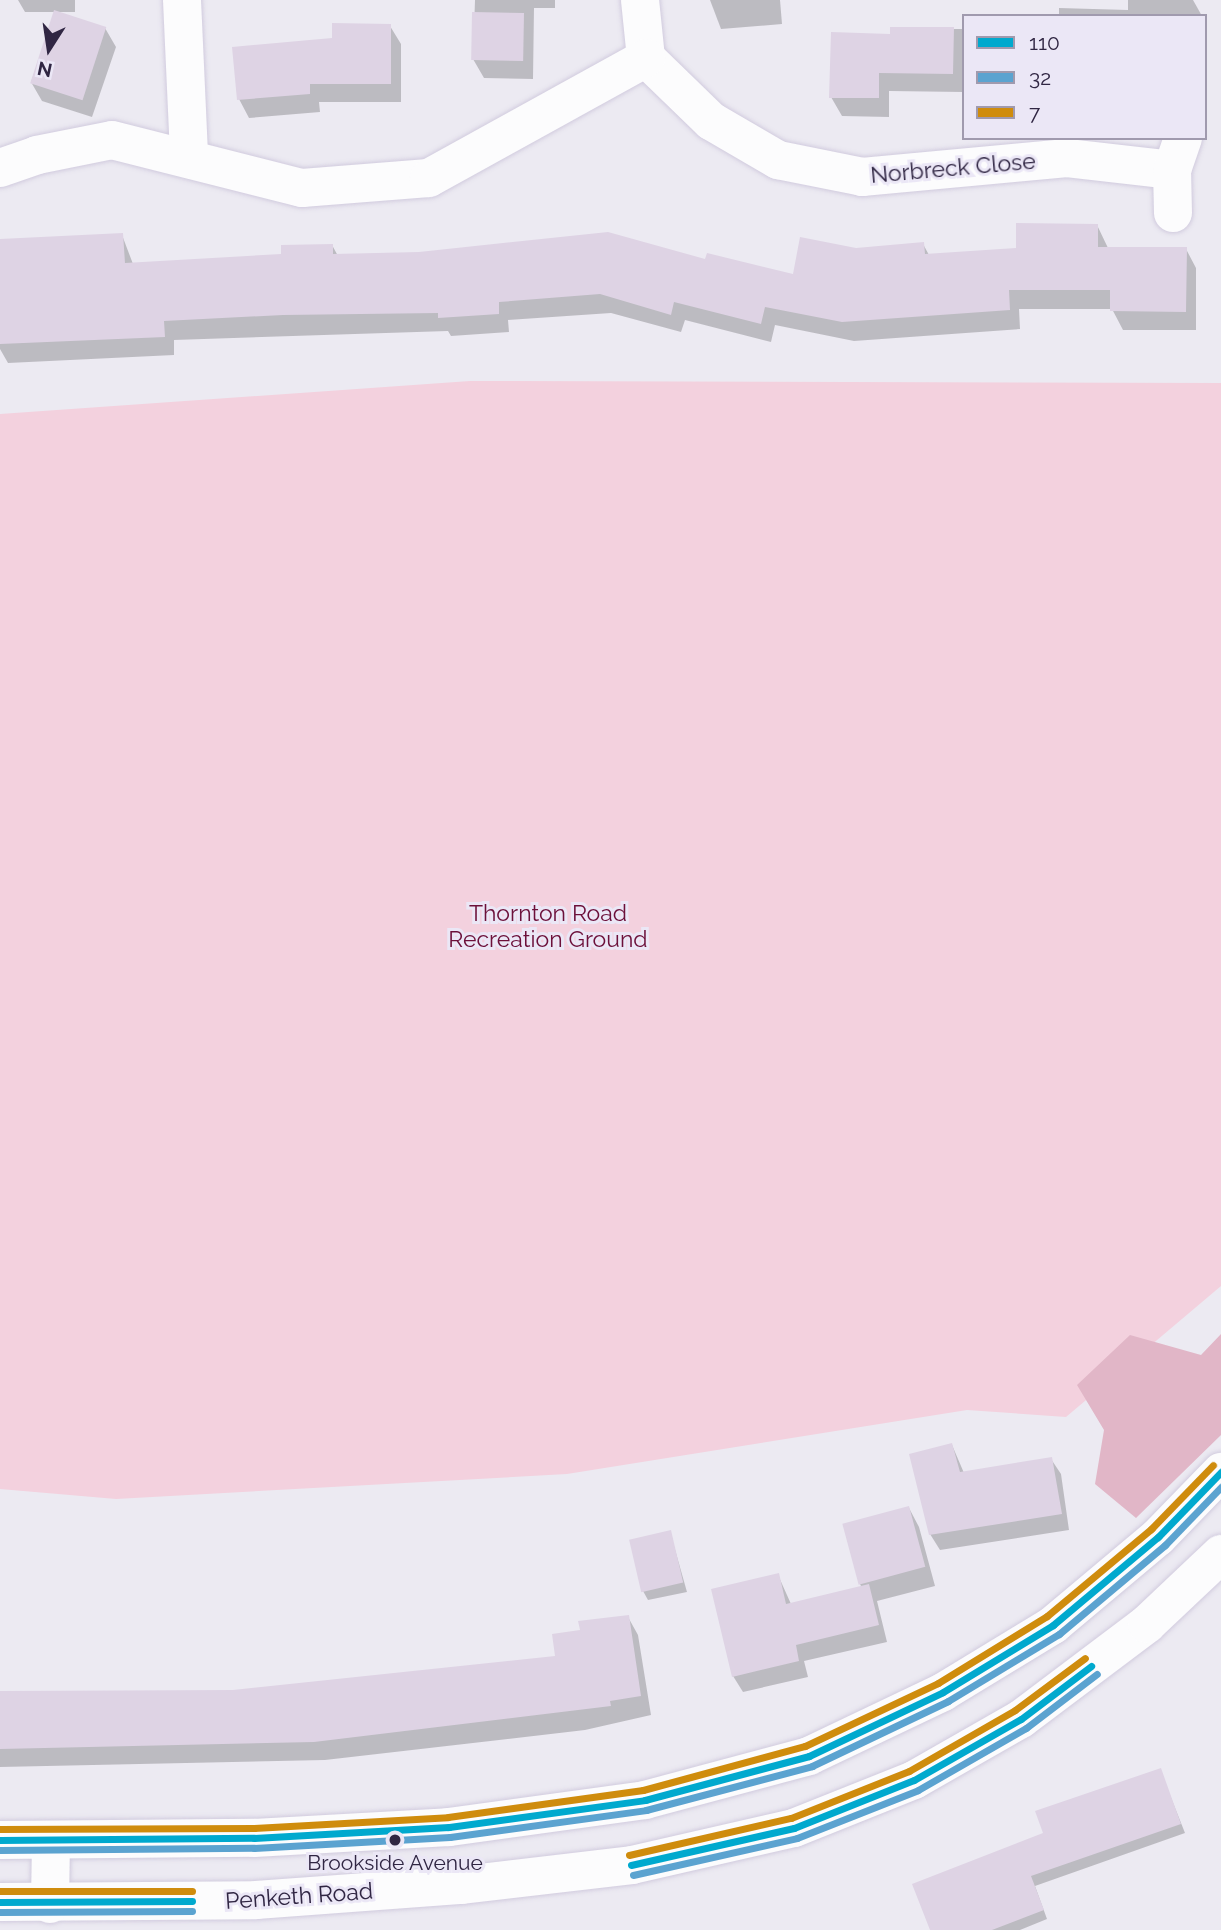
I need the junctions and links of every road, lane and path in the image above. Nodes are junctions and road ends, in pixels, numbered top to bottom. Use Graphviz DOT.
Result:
graph roads {
  1 [pos="182,0"];
  2 [pos="640,0"];
  3 [pos="646,58"];
  4 [pos="1177,154"];
  5 [pos="188,156"];
  6 [pos="0,168"];
  7 [pos="1173,213"];
  8 [pos="1221,1472"];
  9 [pos="1221,1554"];
  10 [pos="701,1788"];
  11 [pos="0,1840"];
  12 [pos="51,1841"];
  13 [pos="716,1849"];
  14 [pos="0,1902"];
  15 [pos="50,1904"];
  1 -- 5 [label="main road"];
  2 -- 3 [label="main road"];
  3 -- 4 [label="main road, Norbreck Close"];
  3 -- 5 [label="main road"];
  4 -- 7 [label="main road, Norbreck Close"];
  5 -- 6 [label="main road"];
  8 -- 10 [label="main road"];
  9 -- 13 [label="main road, Penketh Road"];
  10 -- 12 [label="main road"];
  10 -- 13 [label="main road"];
  11 -- 12 [label="main road"];
  12 -- 15 [label="main road"];
  13 -- 15 [label="main road, Penketh Road"];
  14 -- 15 [label="main road, Penketh Road"];
}
